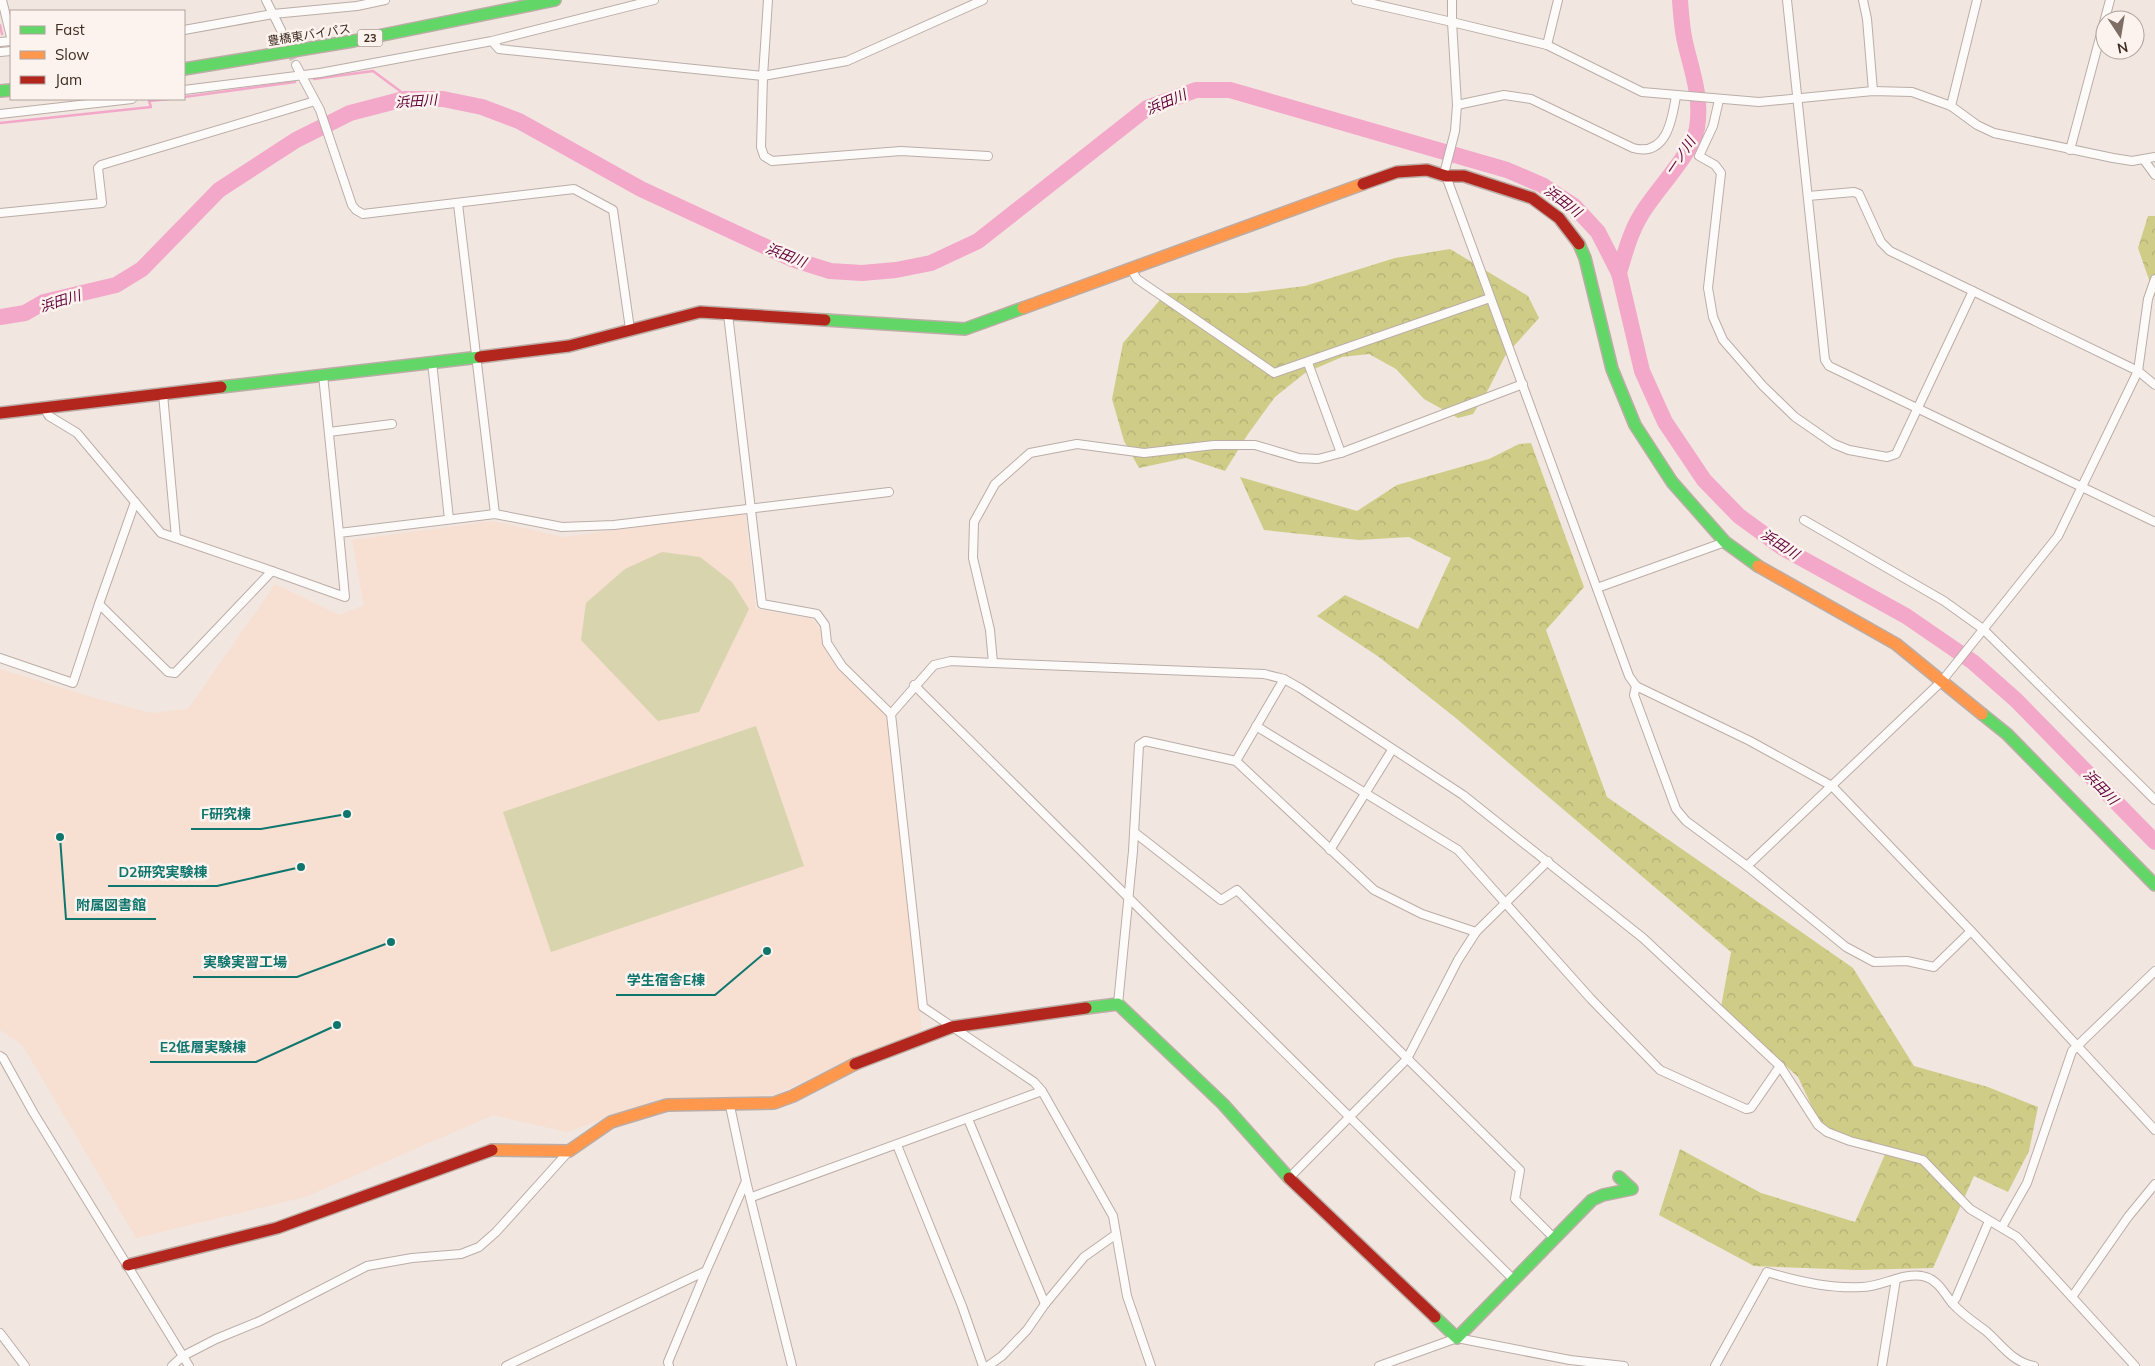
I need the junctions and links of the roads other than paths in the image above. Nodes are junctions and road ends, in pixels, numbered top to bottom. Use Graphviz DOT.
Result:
graph roads {
  1 [pos="2,0"];
  2 [pos="266,0"];
  3 [pos="385,0"];
  4 [pos="555,0"];
  5 [pos="654,0"];
  6 [pos="768,0"];
  7 [pos="983,0"];
  8 [pos="1356,0"];
  9 [pos="1452,0"];
  10 [pos="1558,0"];
  11 [pos="1787,0"];
  12 [pos="1863,0"];
  13 [pos="1977,0"];
  14 [pos="2110,0"];
  15 [pos="273,14"];
  16 [pos="1452,22"];
  17 [pos="185,30"];
  18 [pos="280,30"];
  19 [pos="10,33"];
  20 [pos="492,41"];
  21 [pos="1547,45"];
  22 [pos="296,65"];
  23 [pos="185,69"];
  24 [pos="301,76"];
  25 [pos="762,76"];
  26 [pos="185,90"];
  27 [pos="1873,91"];
  28 [pos="1679,97"];
  29 [pos="1798,99"];
  30 [pos="123,100"];
  31 [pos="1718,100"];
  32 [pos="316,101"];
  33 [pos="1457,105"];
  34 [pos="1951,106"];
  35 [pos="0,114"];
  36 [pos="2070,150"];
  37 [pos="988,156"];
  38 [pos="2155,157"];
  39 [pos="2144,160"];
  40 [pos="1446,173"];
  41 [pos="2155,175"];
  42 [pos="1808,196"];
  43 [pos="458,204"];
  44 [pos="0,213"];
  45 [pos="1130,269"];
  46 [pos="2155,279"];
  47 [pos="1974,291"];
  48 [pos="1490,298"];
  49 [pos="728,314"];
  50 [pos="630,329"];
  51 [pos="476,357"];
  52 [pos="432,362"];
  53 [pos="1308,363"];
  54 [pos="2138,371"];
  55 [pos="323,375"];
  56 [pos="1523,384"];
  57 [pos="2155,385"];
  58 [pos="163,394"];
  59 [pos="44,408"];
  60 [pos="1918,408"];
  61 [pos="0,413"];
  62 [pos="392,424"];
  63 [pos="329,432"];
  64 [pos="1341,453"];
  65 [pos="2083,488"];
  66 [pos="890,492"];
  67 [pos="135,502"];
  68 [pos="750,508"];
  69 [pos="495,514"];
  70 [pos="449,519"];
  71 [pos="1804,520"];
  72 [pos="2155,522"];
  73 [pos="339,533"];
  74 [pos="176,538"];
  75 [pos="1725,542"];
  76 [pos="272,571"];
  77 [pos="1597,588"];
  78 [pos="99,604"];
  79 [pos="1982,630"];
  80 [pos="0,658"];
  81 [pos="993,663"];
  82 [pos="1284,679"];
  83 [pos="1944,679"];
  84 [pos="914,685"];
  85 [pos="1636,686"];
  86 [pos="891,714"];
  87 [pos="1256,726"];
  88 [pos="1392,750"];
  89 [pos="1236,761"];
  90 [pos="1832,786"];
  91 [pos="1367,792"];
  92 [pos="2155,800"];
  93 [pos="1134,832"];
  94 [pos="1330,850"];
  95 [pos="1548,861"];
  96 [pos="1747,866"];
  97 [pos="2155,885"];
  98 [pos="1128,894"];
  99 [pos="1505,905"];
  100 [pos="1970,931"];
  101 [pos="1476,932"];
  102 [pos="2155,971"];
  103 [pos="1118,1004"];
  104 [pos="952,1027"];
  105 [pos="2078,1046"];
  106 [pos="0,1056"];
  107 [pos="1407,1059"];
  108 [pos="1780,1066"];
  109 [pos="1042,1091"];
  110 [pos="730,1106"];
  111 [pos="1349,1118"];
  112 [pos="968,1119"];
  113 [pos="2155,1130"];
  114 [pos="897,1145"];
  115 [pos="569,1151"];
  116 [pos="1619,1177"];
  117 [pos="1288,1178"];
  118 [pos="746,1180"];
  119 [pos="2155,1184"];
  120 [pos="752,1197"];
  121 [pos="1989,1221"];
  122 [pos="2002,1226"];
  123 [pos="1115,1234"];
  124 [pos="1554,1238"];
  125 [pos="128,1265"];
  126 [pos="706,1270"];
  127 [pos="1513,1279"];
  128 [pos="1896,1279"];
  129 [pos="2072,1297"];
  130 [pos="1952,1303"];
  131 [pos="1045,1304"];
  132 [pos="0,1333"];
  133 [pos="1457,1338"];
  134 [pos="183,1356"];
  135 [pos="504,1365"];
  136 [pos="25,1366"];
  137 [pos="172,1366"];
  138 [pos="189,1366"];
  139 [pos="669,1366"];
  140 [pos="792,1366"];
  141 [pos="983,1366"];
  142 [pos="988,1366"];
  143 [pos="1151,1366"];
  144 [pos="1379,1366"];
  145 [pos="1624,1366"];
  146 [pos="1715,1366"];
  147 [pos="1882,1366"];
  148 [pos="2034,1366"];
  149 [pos="2135,1366"];
  1 -- 19 [label="street"];
  2 -- 15 [label="street"];
  3 -- 15 [label="street"];
  4 -- 23 [label="main road, 豊橋東バイパス / 23"];
  5 -- 20 [label="street"];
  6 -- 25 [label="street"];
  7 -- 25 [label="street"];
  8 -- 16 [label="street"];
  9 -- 16 [label="street"];
  10 -- 21 [label="street"];
  11 -- 29 [label="street"];
  12 -- 27 [label="street"];
  13 -- 34 [label="street"];
  14 -- 36 [label="street"];
  15 -- 17 [label="street"];
  15 -- 18 [label="street"];
  16 -- 21 [label="street"];
  16 -- 33 [label="street"];
  20 -- 24 [label="street"];
  20 -- 25 [label="street"];
  21 -- 28 [label="street"];
  22 -- 24 [label="street"];
  24 -- 26 [label="street"];
  24 -- 32 [label="street"];
  25 -- 37 [label="street"];
  27 -- 29 [label="street"];
  27 -- 34 [label="street"];
  28 -- 31 [label="street"];
  28 -- 33 [label="street"];
  29 -- 31 [label="street"];
  29 -- 42 [label="street"];
  30 -- 35 [label="street"];
  31 -- 60 [label="street"];
  32 -- 43 [label="street"];
  32 -- 44 [label="street"];
  33 -- 40 [label="street"];
  34 -- 36 [label="street"];
  36 -- 39 [label="street"];
  38 -- 39 [label="street"];
  39 -- 41 [label="street"];
  40 -- 45 [label="main road"];
  40 -- 48 [label="street"];
  40 -- 75 [label="main road"];
  42 -- 47 [label="street"];
  42 -- 60 [label="street"];
  43 -- 50 [label="street"];
  43 -- 51 [label="street"];
  45 -- 49 [label="main road"];
  45 -- 53 [label="street"];
  46 -- 54 [label="street"];
  47 -- 54 [label="street"];
  47 -- 60 [label="street"];
  48 -- 53 [label="street"];
  48 -- 56 [label="street"];
  49 -- 50 [label="main road"];
  49 -- 68 [label="street"];
  50 -- 51 [label="main road"];
  51 -- 52 [label="main road"];
  51 -- 69 [label="street"];
  52 -- 55 [label="main road"];
  52 -- 70 [label="street"];
  53 -- 64 [label="street"];
  54 -- 57 [label="street"];
  54 -- 65 [label="street"];
  55 -- 58 [label="main road"];
  55 -- 63 [label="street"];
  56 -- 64 [label="street"];
  56 -- 77 [label="street"];
  58 -- 59 [label="main road"];
  58 -- 74 [label="street"];
  59 -- 61 [label="main road"];
  59 -- 67 [label="street"];
  60 -- 65 [label="street"];
  62 -- 63 [label="street"];
  63 -- 73 [label="street"];
  64 -- 81 [label="street"];
  65 -- 72 [label="street"];
  65 -- 79 [label="street"];
  66 -- 68 [label="street"];
  67 -- 74 [label="street"];
  67 -- 78 [label="street"];
  68 -- 69 [label="street"];
  68 -- 86 [label="street"];
  69 -- 70 [label="street"];
  70 -- 73 [label="street"];
  71 -- 79 [label="street"];
  73 -- 76 [label="street"];
  74 -- 76 [label="street"];
  75 -- 77 [label="street"];
  75 -- 83 [label="main road"];
  76 -- 78 [label="street"];
  77 -- 85 [label="street"];
  78 -- 80 [label="street"];
  79 -- 83 [label="street"];
  79 -- 92 [label="street"];
  81 -- 82 [label="street"];
  81 -- 84 [label="street"];
  82 -- 87 [label="street"];
  82 -- 88 [label="street"];
  83 -- 90 [label="street"];
  83 -- 97 [label="main road"];
  84 -- 86 [label="street"];
  84 -- 98 [label="street"];
  85 -- 90 [label="street"];
  85 -- 96 [label="street"];
  86 -- 104 [label="street"];
  87 -- 89 [label="street"];
  87 -- 91 [label="street"];
  88 -- 91 [label="street"];
  88 -- 95 [label="street"];
  89 -- 93 [label="street"];
  89 -- 94 [label="street"];
  90 -- 96 [label="street"];
  90 -- 100 [label="street"];
  91 -- 94 [label="street"];
  91 -- 99 [label="street"];
  93 -- 98 [label="street"];
  93 -- 107 [label="street"];
  94 -- 101 [label="street"];
  95 -- 99 [label="street"];
  95 -- 108 [label="street"];
  96 -- 100 [label="street"];
  98 -- 103 [label="street"];
  98 -- 111 [label="street"];
  99 -- 101 [label="street"];
  99 -- 108 [label="street"];
  100 -- 105 [label="street"];
  101 -- 107 [label="street"];
  102 -- 105 [label="street"];
  103 -- 104 [label="main road"];
  103 -- 117 [label="main road"];
  104 -- 109 [label="street"];
  104 -- 110 [label="main road"];
  105 -- 113 [label="street"];
  105 -- 122 [label="street"];
  106 -- 125 [label="street"];
  107 -- 111 [label="street"];
  107 -- 124 [label="street"];
  108 -- 121 [label="street"];
  109 -- 112 [label="street"];
  109 -- 123 [label="street"];
  110 -- 115 [label="main road"];
  110 -- 118 [label="street"];
  111 -- 117 [label="street"];
  111 -- 127 [label="street"];
  112 -- 114 [label="street"];
  112 -- 131 [label="street"];
  114 -- 120 [label="street"];
  114 -- 141 [label="street"];
  115 -- 125 [label="main road"];
  115 -- 134 [label="street"];
  116 -- 124 [label="main road"];
  117 -- 133 [label="main road"];
  118 -- 120 [label="street"];
  118 -- 126 [label="street"];
  119 -- 129 [label="street"];
  120 -- 140 [label="street"];
  121 -- 122 [label="street"];
  121 -- 130 [label="street"];
  122 -- 129 [label="street"];
  123 -- 131 [label="street"];
  123 -- 143 [label="street"];
  124 -- 127 [label="main road"];
  125 -- 134 [label="street"];
  126 -- 135 [label="street"];
  126 -- 139 [label="street"];
  127 -- 133 [label="main road"];
  128 -- 130 [label="street"];
  128 -- 146 [label="street"];
  128 -- 147 [label="street"];
  129 -- 149 [label="street"];
  130 -- 148 [label="street"];
  131 -- 142 [label="street"];
  132 -- 136 [label="street"];
  133 -- 144 [label="street"];
  133 -- 145 [label="street"];
  134 -- 137 [label="street"];
  134 -- 138 [label="street"];
}
